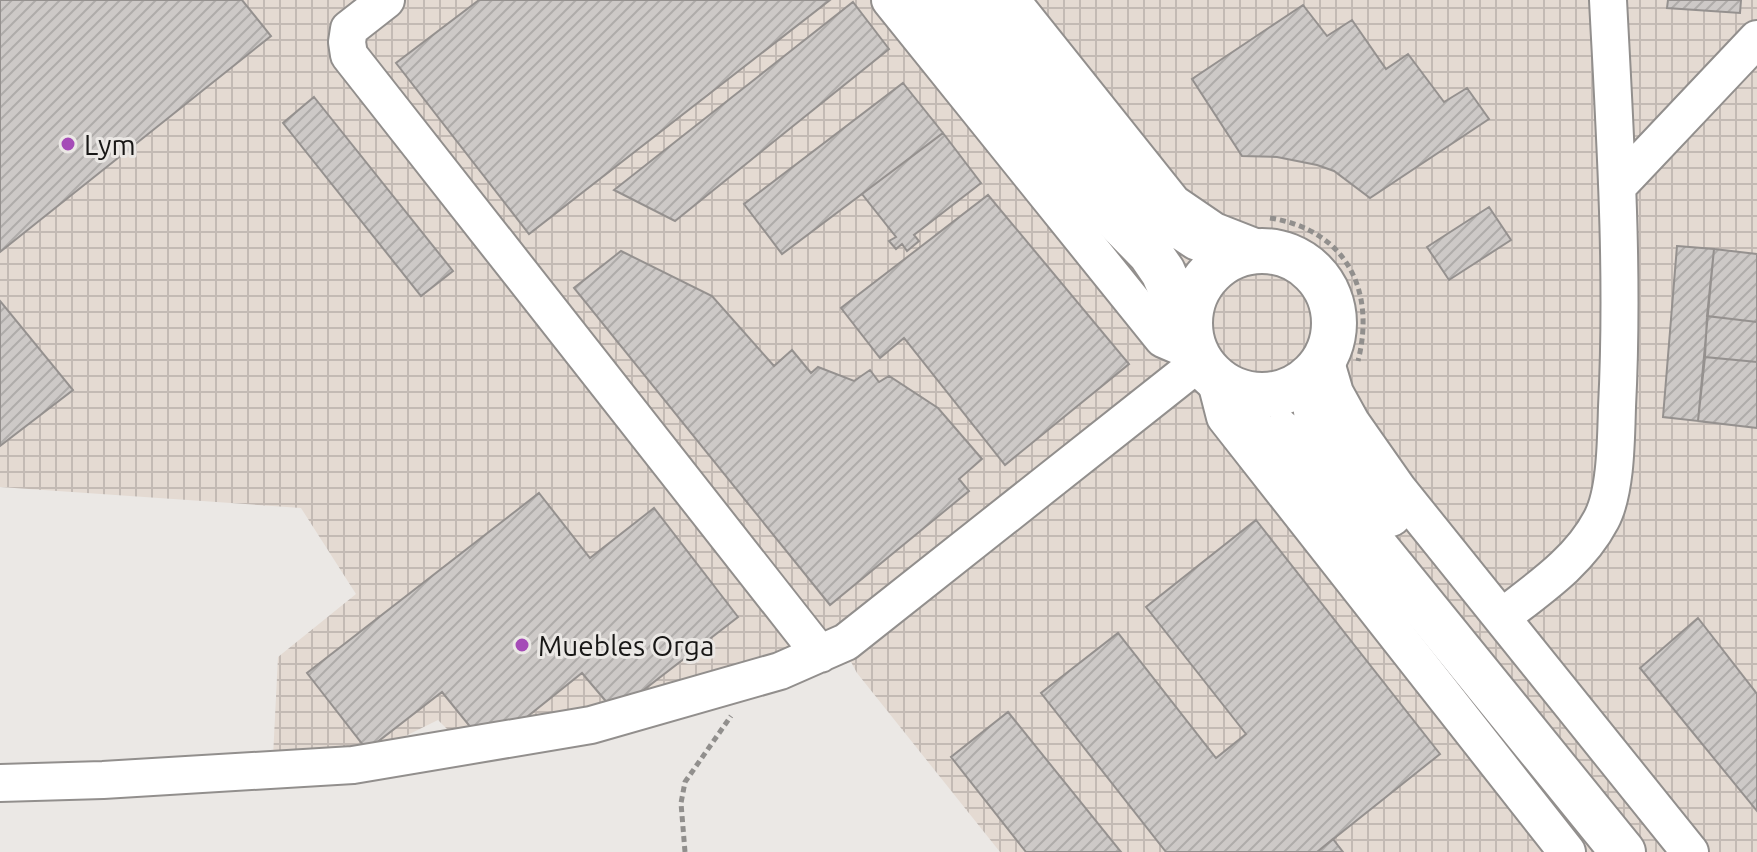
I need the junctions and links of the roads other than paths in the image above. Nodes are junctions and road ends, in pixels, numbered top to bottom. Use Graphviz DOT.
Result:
graph roads {
  1 [pos="386,0"];
  2 [pos="890,0"];
  3 [pos="935,0"];
  4 [pos="978,0"];
  5 [pos="1011,0"];
  6 [pos="1608,0"];
  7 [pos="1757,39"];
  8 [pos="1618,186"];
  9 [pos="1254,252"];
  10 [pos="1207,364"];
  11 [pos="1318,368"];
  12 [pos="1502,617"];
  13 [pos="820,654"];
  14 [pos="0,783"];
  15 [pos="1567,852"];
  16 [pos="1623,852"];
  17 [pos="1657,852"];
  18 [pos="1690,852"];
  1 -- 13 [label="street"];
  2 -- 10 [label="street"];
  3 -- 10 [label="main road"];
  4 -- 9 [label="main road"];
  5 -- 9 [label="street"];
  6 -- 8 [label="street"];
  7 -- 8 [label="street"];
  8 -- 12 [label="street"];
  9 -- 10 [label="main road"];
  9 -- 11 [label="main road"];
  10 -- 11 [label="main road"];
  10 -- 13 [label="street"];
  10 -- 15 [label="street"];
  10 -- 16 [label="main road"];
  11 -- 12 [label="street"];
  11 -- 17 [label="main road"];
  12 -- 18 [label="street"];
  13 -- 14 [label="street"];
}
